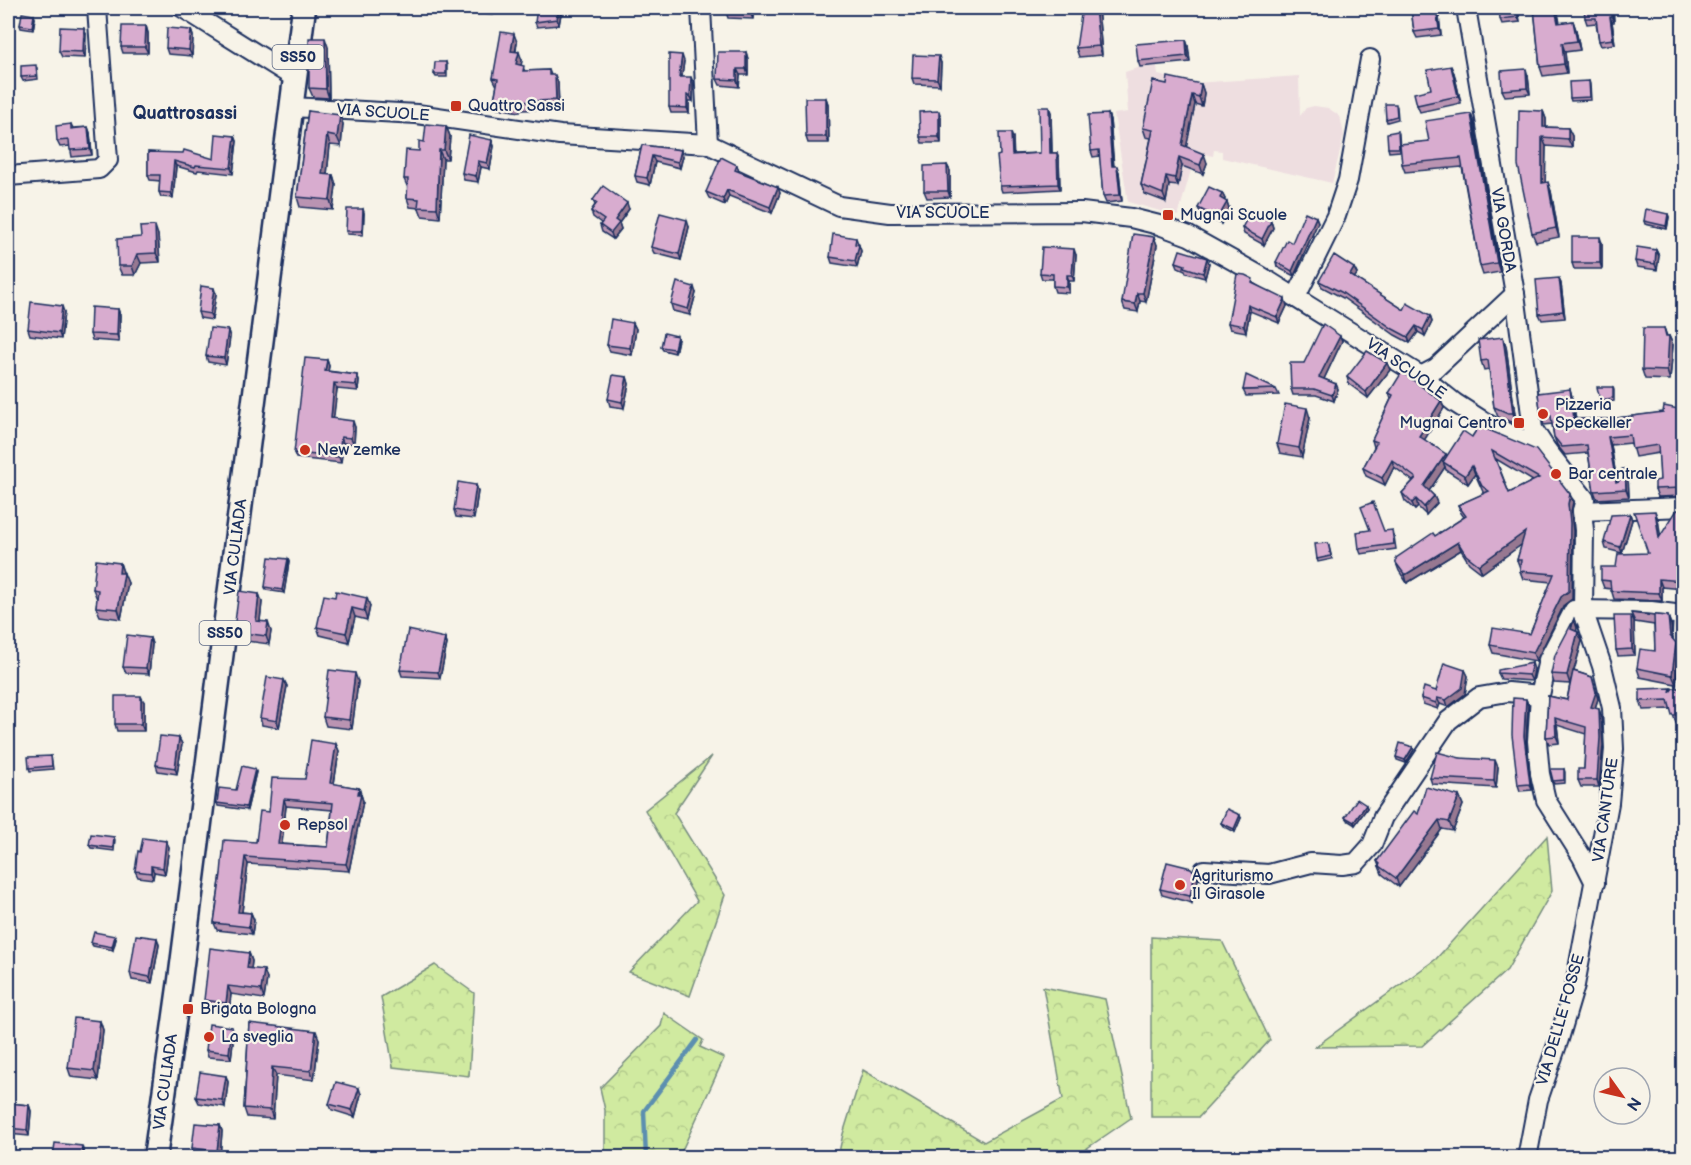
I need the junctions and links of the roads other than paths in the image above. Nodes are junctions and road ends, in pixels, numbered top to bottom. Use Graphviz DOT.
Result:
graph roads {
  1 [pos="97,8"];
  2 [pos="183,8"];
  3 [pos="304,8"];
  4 [pos="701,8"];
  5 [pos="1466,8"];
  6 [pos="1370,59"];
  7 [pos="295,78"];
  8 [pos="292,107"];
  9 [pos="708,144"];
  10 [pos="8,176"];
  11 [pos="1515,294"];
  12 [pos="1296,297"];
  13 [pos="1421,376"];
  14 [pos="1546,449"];
  15 [pos="1683,507"];
  16 [pos="1582,511"];
  17 [pos="1583,610"];
  18 [pos="1683,642"];
  19 [pos="1540,695"];
  20 [pos="1204,870"];
  21 [pos="1595,883"];
  22 [pos="155,1158"];
  23 [pos="1527,1158"];
  1 -- 10 [label="street"];
  2 -- 7 [label="street"];
  3 -- 7 [label="main road, VIA CULIADA / SS50"];
  4 -- 9 [label="street"];
  5 -- 11 [label="street, VIA GORDA"];
  6 -- 12 [label="street"];
  7 -- 8 [label="main road, VIA CULIADA / SS50"];
  8 -- 9 [label="street, VIA SCUOLE"];
  8 -- 22 [label="main road, VIA CULIADA / SS50"];
  9 -- 12 [label="street, VIA SCUOLE"];
  11 -- 13 [label="street"];
  11 -- 14 [label="street, VIA GORDA"];
  12 -- 13 [label="street, VIA SCUOLE"];
  13 -- 14 [label="street, VIA SCUOLE"];
  14 -- 16 [label="street, VIA CANTURE"];
  15 -- 16 [label="street"];
  16 -- 17 [label="street, VIA CANTURE"];
  17 -- 18 [label="street"];
  17 -- 19 [label="street, VIA CANTURE"];
  17 -- 21 [label="street, VIA CANTURE"];
  19 -- 20 [label="street"];
  19 -- 21 [label="street, VIA CANTURE"];
  21 -- 23 [label="street, VIA DELLE FOSSE"];
}
